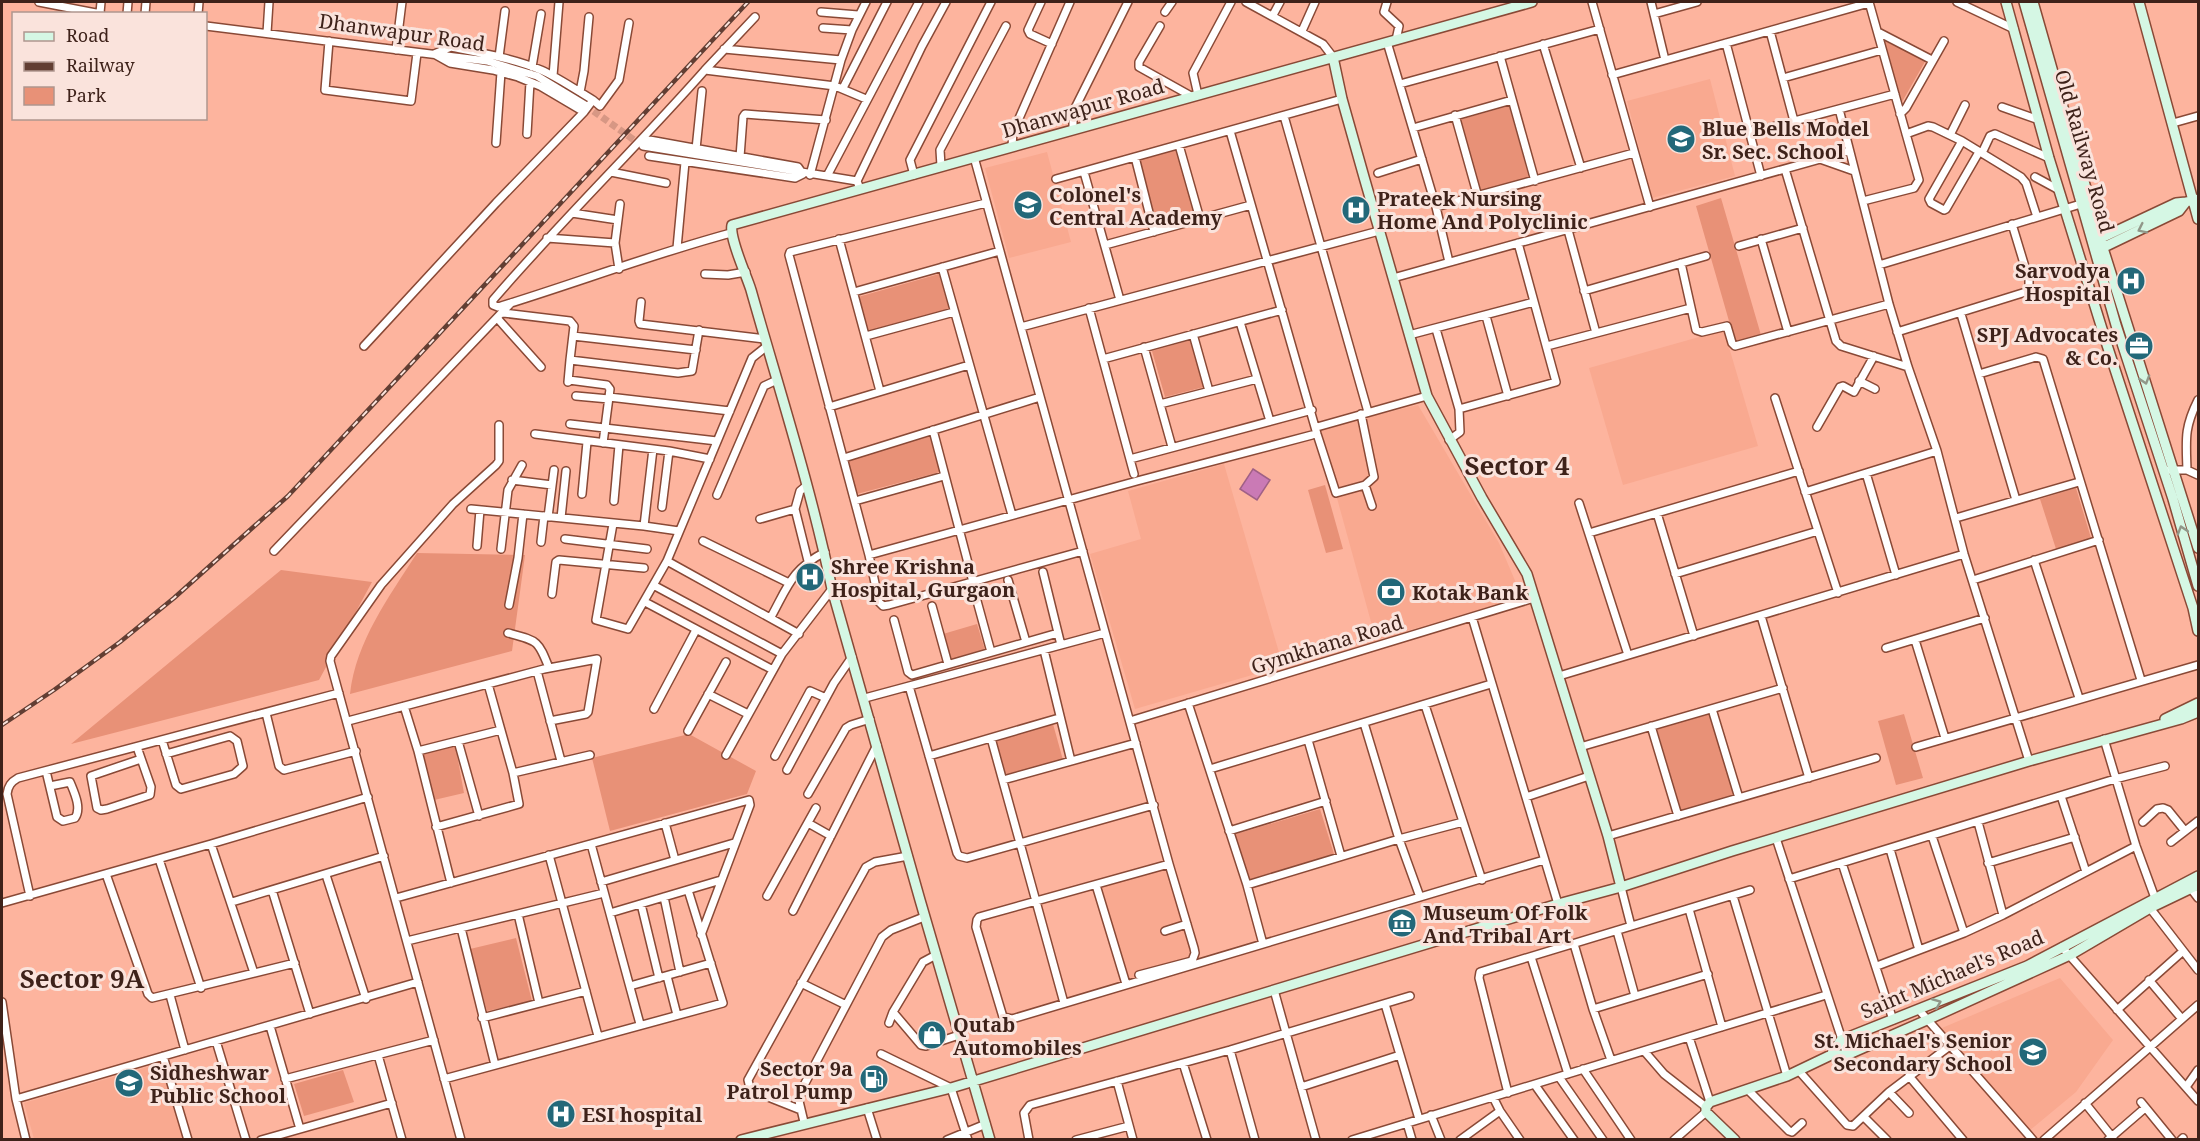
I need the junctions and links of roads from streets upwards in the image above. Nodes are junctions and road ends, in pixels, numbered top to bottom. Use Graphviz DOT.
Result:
graph roads {
  1 [pos="39,2"];
  2 [pos="269,2"];
  3 [pos="402,2"];
  4 [pos="559,2"];
  5 [pos="867,2"];
  6 [pos="887,2"];
  7 [pos="919,2"];
  8 [pos="946,2"];
  9 [pos="991,2"];
  10 [pos="1041,2"];
  11 [pos="1070,2"];
  12 [pos="1128,2"];
  13 [pos="1172,2"];
  14 [pos="1231,2"];
  15 [pos="1246,2"];
  16 [pos="1280,2"];
  17 [pos="1315,2"];
  18 [pos="1387,2"];
  19 [pos="1532,2"];
  20 [pos="1592,2"];
  21 [pos="1651,2"];
  22 [pos="1697,2"];
  23 [pos="1869,2"];
  24 [pos="1957,2"];
  25 [pos="2006,2"];
  26 [pos="2024,2"];
  27 [pos="2033,2"];
  28 [pos="2139,2"];
  29 [pos="505,11"];
  30 [pos="95,12"];
  31 [pos="821,12"];
  32 [pos="1166,12"];
  33 [pos="541,14"];
  34 [pos="1654,14"];
  35 [pos="858,15"];
  36 [pos="1273,15"];
  37 [pos="589,16"];
  38 [pos="755,17"];
  39 [pos="629,23"];
  40 [pos="207,26"];
  41 [pos="1006,26"];
  42 [pos="1160,26"];
  43 [pos="823,28"];
  44 [pos="1600,29"];
  45 [pos="2014,29"];
  46 [pos="852,30"];
  47 [pos="1302,31"];
  48 [pos="1770,31"];
  49 [pos="1878,32"];
  50 [pos="267,33"];
  51 [pos="329,40"];
  52 [pos="1391,41"];
  53 [pos="1944,41"];
  54 [pos="1726,43"];
  55 [pos="1052,44"];
  56 [pos="1543,44"];
  57 [pos="724,49"];
  58 [pos="396,50"];
  59 [pos="1882,50"];
  60 [pos="417,53"];
  61 [pos="434,54"];
  62 [pos="1500,56"];
  63 [pos="500,57"];
  64 [pos="1333,57"];
  65 [pos="842,60"];
  66 [pos="1665,60"];
  67 [pos="1932,60"];
  68 [pos="532,67"];
  69 [pos="705,70"];
  70 [pos="501,72"];
  71 [pos="1612,75"];
  72 [pos="553,76"];
  73 [pos="1783,78"];
  74 [pos="530,82"];
  75 [pos="1400,84"];
  76 [pos="839,87"];
  77 [pos="702,91"];
  78 [pos="580,92"];
  79 [pos="1894,94"];
  80 [pos="1194,96"];
  81 [pos="866,99"];
  82 [pos="1342,99"];
  83 [pos="593,100"];
  84 [pos="1512,100"];
  85 [pos="1965,105"];
  86 [pos="2002,107"];
  87 [pos="584,109"];
  88 [pos="1839,109"];
  89 [pos="1900,114"];
  90 [pos="1455,115"];
  91 [pos="1284,116"];
  92 [pos="2199,117"];
  93 [pos="826,120"];
  94 [pos="2039,120"];
  95 [pos="1794,121"];
  96 [pos="2173,123"];
  97 [pos="1413,128"];
  98 [pos="1073,130"];
  99 [pos="1230,131"];
  100 [pos="1750,133"];
  101 [pos="526,134"];
  102 [pos="1906,134"];
  103 [pos="1950,135"];
  104 [pos="1962,141"];
  105 [pos="644,142"];
  106 [pos="496,143"];
  107 [pos="1179,145"];
  108 [pos="1012,146"];
  109 [pos="696,149"];
  110 [pos="1849,152"];
  111 [pos="1980,152"];
  112 [pos="1635,153"];
  113 [pos="649,156"];
  114 [pos="740,157"];
  115 [pos="974,157"];
  116 [pos="1135,157"];
  117 [pos="2049,158"];
  118 [pos="1422,159"];
  119 [pos="1820,159"];
  120 [pos="685,162"];
  121 [pos="941,166"];
  122 [pos="1581,168"];
  123 [pos="1785,169"];
  124 [pos="1854,171"];
  125 [pos="611,172"];
  126 [pos="1084,172"];
  127 [pos="1378,173"];
  128 [pos="807,175"];
  129 [pos="914,175"];
  130 [pos="828,176"];
  131 [pos="1761,176"];
  132 [pos="2035,177"];
  133 [pos="1056,179"];
  134 [pos="1535,181"];
  135 [pos="666,183"];
  136 [pos="859,185"];
  137 [pos="2060,190"];
  138 [pos="1478,197"];
  139 [pos="2193,200"];
  140 [pos="1863,201"];
  141 [pos="2085,202"];
  142 [pos="986,203"];
  143 [pos="620,204"];
  144 [pos="1251,205"];
  145 [pos="1436,207"];
  146 [pos="1650,207"];
  147 [pos="2066,208"];
  148 [pos="572,213"];
  149 [pos="2037,217"];
  150 [pos="1200,219"];
  151 [pos="2199,219"];
  152 [pos="618,220"];
  153 [pos="2012,224"];
  154 [pos="1803,228"];
  155 [pos="1568,230"];
  156 [pos="1379,231"];
  157 [pos="1154,232"];
  158 [pos="731,233"];
  159 [pos="547,238"];
  160 [pos="840,239"];
  161 [pos="1761,239"];
  162 [pos="615,243"];
  163 [pos="1518,243"];
  164 [pos="1105,245"];
  165 [pos="2098,245"];
  166 [pos="1321,246"];
  167 [pos="1739,246"];
  168 [pos="677,248"];
  169 [pos="1000,251"];
  170 [pos="1706,256"];
  171 [pos="1267,260"];
  172 [pos="1449,262"];
  173 [pos="1681,263"];
  174 [pos="1879,265"];
  175 [pos="942,267"];
  176 [pos="620,269"];
  177 [pos="746,272"];
  178 [pos="705,274"];
  179 [pos="1393,278"];
  180 [pos="1584,291"];
  181 [pos="854,292"];
  182 [pos="1120,300"];
  183 [pos="641,302"];
  184 [pos="1534,302"];
  185 [pos="511,303"];
  186 [pos="1889,304"];
  187 [pos="1089,308"];
  188 [pos="1691,308"];
  189 [pos="1282,310"];
  190 [pos="954,312"];
  191 [pos="1961,314"];
  192 [pos="500,316"];
  193 [pos="1486,316"];
  194 [pos="1831,320"];
  195 [pos="1240,322"];
  196 [pos="1021,327"];
  197 [pos="1436,329"];
  198 [pos="699,330"];
  199 [pos="1788,332"];
  200 [pos="1596,333"];
  201 [pos="1898,333"];
  202 [pos="1193,334"];
  203 [pos="1409,335"];
  204 [pos="573,336"];
  205 [pos="866,336"];
  206 [pos="2121,340"];
  207 [pos="766,343"];
  208 [pos="2107,345"];
  209 [pos="364,346"];
  210 [pos="1547,346"];
  211 [pos="1144,348"];
  212 [pos="696,350"];
  213 [pos="1874,356"];
  214 [pos="1103,358"];
  215 [pos="570,360"];
  216 [pos="969,365"];
  217 [pos="541,367"];
  218 [pos="1908,367"];
  219 [pos="1979,375"];
  220 [pos="1257,379"];
  221 [pos="777,380"];
  222 [pos="1859,381"];
  223 [pos="1875,389"];
  224 [pos="880,392"];
  225 [pos="1209,392"];
  226 [pos="576,396"];
  227 [pos="1427,396"];
  228 [pos="1508,396"];
  229 [pos="1040,397"];
  230 [pos="609,398"];
  231 [pos="1775,398"];
  232 [pos="2199,400"];
  233 [pos="1160,404"];
  234 [pos="829,407"];
  235 [pos="1459,409"];
  236 [pos="1312,410"];
  237 [pos="730,411"];
  238 [pos="1365,413"];
  239 [pos="983,414"];
  240 [pos="1270,421"];
  241 [pos="570,424"];
  242 [pos="499,425"];
  243 [pos="605,427"];
  244 [pos="1317,427"];
  245 [pos="1817,427"];
  246 [pos="933,430"];
  247 [pos="535,434"];
  248 [pos="1312,435"];
  249 [pos="1449,440"];
  250 [pos="717,441"];
  251 [pos="587,442"];
  252 [pos="603,443"];
  253 [pos="619,445"];
  254 [pos="1172,447"];
  255 [pos="653,448"];
  256 [pos="669,451"];
  257 [pos="1937,451"];
  258 [pos="844,458"];
  259 [pos="710,459"];
  260 [pos="1130,459"];
  261 [pos="522,465"];
  262 [pos="554,470"];
  263 [pos="2168,470"];
  264 [pos="2187,470"];
  265 [pos="566,471"];
  266 [pos="1798,471"];
  267 [pos="2198,472"];
  268 [pos="1866,473"];
  269 [pos="1134,474"];
  270 [pos="944,476"];
  271 [pos="512,480"];
  272 [pos="2079,482"];
  273 [pos="552,485"];
  274 [pos="1365,485"];
  275 [pos="807,486"];
  276 [pos="1805,492"];
  277 [pos="582,494"];
  278 [pos="717,495"];
  279 [pos="1069,500"];
  280 [pos="2016,500"];
  281 [pos="614,501"];
  282 [pos="855,501"];
  283 [pos="1579,503"];
  284 [pos="1371,506"];
  285 [pos="662,507"];
  286 [pos="471,509"];
  287 [pos="795,509"];
  288 [pos="480,510"];
  289 [pos="504,512"];
  290 [pos="1657,513"];
  291 [pos="523,514"];
  292 [pos="1012,515"];
  293 [pos="546,517"];
  294 [pos="561,518"];
  295 [pos="1956,518"];
  296 [pos="760,519"];
  297 [pos="613,524"];
  298 [pos="644,526"];
  299 [pos="958,530"];
  300 [pos="679,531"];
  301 [pos="1818,531"];
  302 [pos="1589,533"];
  303 [pos="565,539"];
  304 [pos="2099,540"];
  305 [pos="703,541"];
  306 [pos="541,542"];
  307 [pos="610,545"];
  308 [pos="477,546"];
  309 [pos="2199,548"];
  310 [pos="501,549"];
  311 [pos="646,549"];
  312 [pos="274,551"];
  313 [pos="1083,551"];
  314 [pos="825,552"];
  315 [pos="1964,554"];
  316 [pos="869,555"];
  317 [pos="667,561"];
  318 [pos="808,561"];
  319 [pos="2034,561"];
  320 [pos="607,564"];
  321 [pos="644,568"];
  322 [pos="1042,572"];
  323 [pos="1676,574"];
  324 [pos="1896,575"];
  325 [pos="1973,579"];
  326 [pos="1008,580"];
  327 [pos="789,583"];
  328 [pos="655,586"];
  329 [pos="974,586"];
  330 [pos="2199,586"];
  331 [pos="832,589"];
  332 [pos="1838,593"];
  333 [pos="552,594"];
  334 [pos="1534,598"];
  335 [pos="645,602"];
  336 [pos="509,605"];
  337 [pos="932,606"];
  338 [pos="1761,616"];
  339 [pos="771,617"];
  340 [pos="1472,617"];
  341 [pos="1985,618"];
  342 [pos="894,620"];
  343 [pos="696,630"];
  344 [pos="2199,631"];
  345 [pos="508,633"];
  346 [pos="1058,633"];
  347 [pos="1106,633"];
  348 [pos="799,634"];
  349 [pos="1694,636"];
  350 [pos="1915,640"];
  351 [pos="1026,642"];
  352 [pos="1061,645"];
  353 [pos="1886,648"];
  354 [pos="1044,650"];
  355 [pos="991,652"];
  356 [pos="782,654"];
  357 [pos="1628,655"];
  358 [pos="852,657"];
  359 [pos="726,662"];
  360 [pos="948,664"];
  361 [pos="2199,665"];
  362 [pos="549,668"];
  363 [pos="773,670"];
  364 [pos="537,671"];
  365 [pos="1559,676"];
  366 [pos="2141,680"];
  367 [pos="488,684"];
  368 [pos="1491,684"];
  369 [pos="909,686"];
  370 [pos="1783,688"];
  371 [pos="339,693"];
  372 [pos="708,694"];
  373 [pos="826,698"];
  374 [pos="865,698"];
  375 [pos="2079,698"];
  376 [pos="1188,703"];
  377 [pos="2199,703"];
  378 [pos="1425,705"];
  379 [pos="404,706"];
  380 [pos="654,709"];
  381 [pos="1712,709"];
  382 [pos="266,713"];
  383 [pos="2197,713"];
  384 [pos="748,714"];
  385 [pos="1059,718"];
  386 [pos="2015,718"];
  387 [pos="870,719"];
  388 [pos="348,721"];
  389 [pos="550,721"];
  390 [pos="1130,721"];
  391 [pos="1364,723"];
  392 [pos="1651,726"];
  393 [pos="2146,727"];
  394 [pos="501,730"];
  395 [pos="688,731"];
  396 [pos="991,738"];
  397 [pos="1946,738"];
  398 [pos="2104,739"];
  399 [pos="162,740"];
  400 [pos="1308,740"];
  401 [pos="458,741"];
  402 [pos="1136,743"];
  403 [pos="877,744"];
  404 [pos="137,747"];
  405 [pos="1580,747"];
  406 [pos="1916,747"];
  407 [pos="356,751"];
  408 [pos="418,751"];
  409 [pos="166,754"];
  410 [pos="590,755"];
  411 [pos="726,755"];
  412 [pos="775,756"];
  413 [pos="929,756"];
  414 [pos="1876,758"];
  415 [pos="141,759"];
  416 [pos="561,761"];
  417 [pos="1071,761"];
  418 [pos="2029,761"];
  419 [pos="2165,766"];
  420 [pos="787,770"];
  421 [pos="1210,770"];
  422 [pos="46,771"];
  423 [pos="513,773"];
  424 [pos="1589,776"];
  425 [pos="1809,778"];
  426 [pos="2115,779"];
  427 [pos="1003,780"];
  428 [pos="50,786"];
  429 [pos="808,794"];
  430 [pos="2061,796"];
  431 [pos="368,797"];
  432 [pos="1526,797"];
  433 [pos="1739,798"];
  434 [pos="1326,801"];
  435 [pos="1154,805"];
  436 [pos="816,808"];
  437 [pos="479,816"];
  438 [pos="1678,816"];
  439 [pos="2199,821"];
  440 [pos="1463,822"];
  441 [pos="1978,822"];
  442 [pos="2143,822"];
  443 [pos="665,823"];
  444 [pos="808,823"];
  445 [pos="436,827"];
  446 [pos="1229,831"];
  447 [pos="2185,831"];
  448 [pos="831,836"];
  449 [pos="1608,836"];
  450 [pos="1932,836"];
  451 [pos="2075,837"];
  452 [pos="1776,838"];
  453 [pos="1399,839"];
  454 [pos="2171,842"];
  455 [pos="591,843"];
  456 [pos="734,843"];
  457 [pos="1020,843"];
  458 [pos="211,844"];
  459 [pos="2136,846"];
  460 [pos="1890,849"];
  461 [pos="549,855"];
  462 [pos="384,856"];
  463 [pos="908,856"];
  464 [pos="1341,856"];
  465 [pos="159,859"];
  466 [pos="675,860"];
  467 [pos="1544,860"];
  468 [pos="1842,863"];
  469 [pos="1988,863"];
  470 [pos="1169,864"];
  471 [pos="2086,872"];
  472 [pos="106,874"];
  473 [pos="326,875"];
  474 [pos="2199,876"];
  475 [pos="1482,879"];
  476 [pos="1790,879"];
  477 [pos="721,880"];
  478 [pos="601,882"];
  479 [pos="451,883"];
  480 [pos="1096,885"];
  481 [pos="1246,885"];
  482 [pos="2192,885"];
  483 [pos="1620,887"];
  484 [pos="272,890"];
  485 [pos="688,890"];
  486 [pos="1750,890"];
  487 [pos="604,893"];
  488 [pos="30,896"];
  489 [pos="767,896"];
  490 [pos="1733,896"];
  491 [pos="664,897"];
  492 [pos="1420,897"];
  493 [pos="396,898"];
  494 [pos="2155,898"];
  495 [pos="2199,898"];
  496 [pos="1036,901"];
  497 [pos="232,902"];
  498 [pos="2,903"];
  499 [pos="562,904"];
  500 [pos="641,904"];
  501 [pos="1558,904"];
  502 [pos="2150,908"];
  503 [pos="1689,909"];
  504 [pos="793,911"];
  505 [pos="610,913"];
  506 [pos="518,914"];
  507 [pos="2003,915"];
  508 [pos="924,917"];
  509 [pos="1187,924"];
  510 [pos="1631,926"];
  511 [pos="461,928"];
  512 [pos="1165,931"];
  513 [pos="1617,931"];
  514 [pos="1964,933"];
  515 [pos="702,935"];
  516 [pos="407,941"];
  517 [pos="1263,944"];
  518 [pos="1574,944"];
  519 [pos="2062,947"];
  520 [pos="1919,950"];
  521 [pos="2182,951"];
  522 [pos="936,955"];
  523 [pos="2070,955"];
  524 [pos="1531,957"];
  525 [pos="295,963"];
  526 [pos="711,963"];
  527 [pos="1877,966"];
  528 [pos="2199,970"];
  529 [pos="680,972"];
  530 [pos="254,973"];
  531 [pos="1708,974"];
  532 [pos="1139,975"];
  533 [pos="663,977"];
  534 [pos="2149,980"];
  535 [pos="418,982"];
  536 [pos="801,983"];
  537 [pos="1126,984"];
  538 [pos="630,986"];
  539 [pos="201,988"];
  540 [pos="1274,990"];
  541 [pos="586,991"];
  542 [pos="170,995"];
  543 [pos="1826,995"];
  544 [pos="1410,996"];
  545 [pos="1635,996"];
  546 [pos="366,999"];
  547 [pos="2,1002"];
  548 [pos="1064,1003"];
  549 [pos="539,1004"];
  550 [pos="1384,1004"];
  551 [pos="846,1005"];
  552 [pos="2198,1007"];
  553 [pos="1593,1009"];
  554 [pos="1919,1010"];
  555 [pos="2117,1010"];
  556 [pos="893,1012"];
  557 [pos="310,1014"];
  558 [pos="1769,1014"];
  559 [pos="677,1015"];
  560 [pos="482,1018"];
  561 [pos="2182,1019"];
  562 [pos="1893,1020"];
  563 [pos="1926,1020"];
  564 [pos="889,1023"];
  565 [pos="640,1024"];
  566 [pos="270,1026"];
  567 [pos="1722,1028"];
  568 [pos="1286,1034"];
  569 [pos="959,1035"];
  570 [pos="598,1036"];
  571 [pos="1689,1037"];
  572 [pos="434,1040"];
  573 [pos="1841,1040"];
  574 [pos="216,1041"];
  575 [pos="1951,1045"];
  576 [pos="2149,1046"];
  577 [pos="185,1050"];
  578 [pos="1230,1050"];
  579 [pos="1645,1052"];
  580 [pos="882,1054"];
  581 [pos="1847,1054"];
  582 [pos="1400,1055"];
  583 [pos="1831,1055"];
  584 [pos="163,1056"];
  585 [pos="378,1056"];
  586 [pos="1611,1060"];
  587 [pos="1183,1063"];
  588 [pos="495,1065"];
  589 [pos="1583,1070"];
  590 [pos="2199,1070"];
  591 [pos="1799,1071"];
  592 [pos="1568,1074"];
  593 [pos="1787,1076"];
  594 [pos="1909,1076"];
  595 [pos="1559,1077"];
  596 [pos="285,1079"];
  597 [pos="444,1079"];
  598 [pos="973,1080"];
  599 [pos="1117,1081"];
  600 [pos="1534,1085"];
  601 [pos="1301,1087"];
  602 [pos="2186,1087"];
  603 [pos="951,1088"];
  604 [pos="1748,1090"];
  605 [pos="1889,1092"];
  606 [pos="1508,1093"];
  607 [pos="1493,1097"];
  608 [pos="16,1098"];
  609 [pos="2199,1101"];
  610 [pos="392,1103"];
  611 [pos="2085,1103"];
  612 [pos="1707,1107"];
  613 [pos="867,1108"];
  614 [pos="801,1110"];
  615 [pos="1500,1111"];
  616 [pos="1909,1113"];
  617 [pos="1431,1115"];
  618 [pos="1864,1117"];
  619 [pos="1419,1119"];
  620 [pos="804,1122"];
  621 [pos="1407,1123"];
  622 [pos="1802,1123"];
  623 [pos="986,1124"];
  624 [pos="1129,1126"];
  625 [pos="300,1128"];
  626 [pos="967,1136"];
  627 [pos="1469,1137"];
  628 [pos="1088,1138"];
  629 [pos="1364,1138"];
  630 [pos="2111,1138"];
  631 [pos="1962,1139"];
  632 [pos="26,1140"];
  633 [pos="188,1140"];
  634 [pos="246,1140"];
  635 [pos="261,1140"];
  636 [pos="402,1140"];
  637 [pos="461,1140"];
  638 [pos="741,1140"];
  639 [pos="877,1140"];
  640 [pos="947,1140"];
  641 [pos="990,1140"];
  642 [pos="1029,1140"];
  643 [pos="1076,1140"];
  644 [pos="1133,1140"];
  645 [pos="1207,1140"];
  646 [pos="1255,1140"];
  647 [pos="1316,1140"];
  648 [pos="1352,1140"];
  649 [pos="1412,1140"];
  650 [pos="1441,1140"];
  651 [pos="1460,1140"];
  652 [pos="1520,1140"];
  653 [pos="1574,1140"];
  654 [pos="1603,1140"];
  655 [pos="1631,1140"];
  656 [pos="1674,1140"];
  657 [pos="1735,1140"];
  658 [pos="1887,1140"];
  659 [pos="2033,1140"];
  660 [pos="2044,1140"];
  661 [pos="2172,1140"];
  1 -- 30 [label="street"];
  2 -- 50 [label="street"];
  3 -- 58 [label="street"];
  4 -- 72 [label="street"];
  5 -- 35 [label="street"];
  6 -- 76 [label="street"];
  7 -- 81 [label="street"];
  8 -- 136 [label="street"];
  9 -- 129 [label="street"];
  10 -- 55 [label="street"];
  11 -- 55 [label="street"];
  12 -- 98 [label="street"];
  13 -- 32 [label="street"];
  14 -- 80 [label="street"];
  15 -- 36 [label="street"];
  16 -- 36 [label="street"];
  17 -- 47 [label="street"];
  18 -- 52 [label="street"];
  19 -- 52 [label="street, Dhanwapur Road"];
  20 -- 44 [label="street"];
  21 -- 34 [label="street"];
  22 -- 34 [label="street"];
  23 -- 48 [label="street"];
  23 -- 49 [label="street"];
  24 -- 45 [label="street"];
  25 -- 45 [label="street"];
  26 -- 141 [label="street, Old Railway Road"];
  27 -- 141 [label="street, Old Railway Road"];
  28 -- 96 [label="street"];
  29 -- 63 [label="street"];
  31 -- 35 [label="street"];
  33 -- 68 [label="street"];
  34 -- 66 [label="street"];
  35 -- 46 [label="street"];
  36 -- 47 [label="street"];
  37 -- 78 [label="street"];
  38 -- 57 [label="street"];
  39 -- 83 [label="street"];
  40 -- 50 [label="street, Dhanwapur Road"];
  41 -- 121 [label="street"];
  42 -- 80 [label="street"];
  43 -- 46 [label="street"];
  44 -- 56 [label="street"];
  44 -- 71 [label="street"];
  45 -- 94 [label="street"];
  46 -- 65 [label="street"];
  47 -- 64 [label="street"];
  48 -- 54 [label="street"];
  48 -- 73 [label="street"];
  49 -- 59 [label="street"];
  49 -- 67 [label="street"];
  50 -- 51 [label="street, Dhanwapur Road"];
  51 -- 58 [label="street, Dhanwapur Road"];
  51 -- 60 [label="street"];
  52 -- 64 [label="street, Dhanwapur Road"];
  52 -- 75 [label="street"];
  53 -- 67 [label="street"];
  54 -- 66 [label="street"];
  54 -- 100 [label="street"];
  55 -- 108 [label="street"];
  56 -- 62 [label="street"];
  56 -- 122 [label="street"];
  57 -- 65 [label="street"];
  57 -- 69 [label="street"];
  58 -- 60 [label="street, Dhanwapur Road"];
  59 -- 73 [label="street"];
  59 -- 79 [label="street"];
  60 -- 61 [label="street, Dhanwapur Road"];
  61 -- 63 [label="street"];
  61 -- 70 [label="street"];
  61 -- 87 [label="street, Dhanwapur Road"];
  62 -- 75 [label="street"];
  62 -- 84 [label="street"];
  63 -- 68 [label="street"];
  64 -- 80 [label="street, Dhanwapur Road"];
  64 -- 82 [label="street"];
  65 -- 76 [label="street"];
  66 -- 71 [label="street"];
  67 -- 89 [label="street"];
  68 -- 72 [label="street"];
  69 -- 76 [label="street"];
  69 -- 105 [label="street"];
  70 -- 74 [label="street"];
  70 -- 106 [label="street"];
  71 -- 112 [label="street"];
  72 -- 78 [label="street"];
  73 -- 95 [label="street"];
  74 -- 87 [label="street"];
  74 -- 101 [label="street"];
  75 -- 97 [label="street"];
  76 -- 81 [label="street"];
  76 -- 93 [label="street"];
  77 -- 109 [label="street"];
  78 -- 83 [label="street"];
  79 -- 88 [label="street"];
  79 -- 89 [label="street"];
  80 -- 98 [label="street, Dhanwapur Road"];
  81 -- 130 [label="street"];
  82 -- 91 [label="street"];
  82 -- 156 [label="street"];
  83 -- 87 [label="street"];
  84 -- 90 [label="street"];
  84 -- 134 [label="street"];
  85 -- 103 [label="street"];
  86 -- 94 [label="street"];
  87 -- 209 [label="street"];
  88 -- 95 [label="street"];
  88 -- 110 [label="street"];
  89 -- 102 [label="street"];
  90 -- 97 [label="street"];
  90 -- 138 [label="street"];
  91 -- 99 [label="street"];
  91 -- 166 [label="street"];
  92 -- 96 [label="street"];
  93 -- 114 [label="street"];
  93 -- 128 [label="street"];
  94 -- 117 [label="street"];
  95 -- 100 [label="street"];
  96 -- 139 [label="street"];
  97 -- 118 [label="street"];
  98 -- 108 [label="street, Dhanwapur Road"];
  99 -- 107 [label="street"];
  99 -- 144 [label="street"];
  100 -- 131 [label="street"];
  102 -- 103 [label="street"];
  102 -- 140 [label="street"];
  103 -- 104 [label="street"];
  104 -- 111 [label="street"];
  104 -- 111 [label="street"];
  105 -- 109 [label="street"];
  105 -- 125 [label="street"];
  105 -- 128 [label="street, Dhanwapur Road"];
  107 -- 116 [label="street"];
  107 -- 150 [label="street"];
  108 -- 115 [label="street, Dhanwapur Road"];
  109 -- 114 [label="street"];
  110 -- 119 [label="street"];
  110 -- 124 [label="street"];
  111 -- 117 [label="street"];
  111 -- 149 [label="street"];
  112 -- 122 [label="street"];
  112 -- 146 [label="street"];
  113 -- 120 [label="street"];
  114 -- 128 [label="street"];
  115 -- 121 [label="street, Dhanwapur Road"];
  115 -- 142 [label="street"];
  116 -- 126 [label="street"];
  116 -- 157 [label="street"];
  117 -- 137 [label="street"];
  118 -- 127 [label="street"];
  118 -- 145 [label="street"];
  119 -- 123 [label="street"];
  119 -- 124 [label="street"];
  120 -- 128 [label="street"];
  120 -- 168 [label="street"];
  121 -- 129 [label="street, Dhanwapur Road"];
  122 -- 134 [label="street"];
  123 -- 131 [label="street"];
  123 -- 154 [label="street"];
  124 -- 140 [label="street"];
  125 -- 135 [label="street"];
  125 -- 148 [label="street"];
  126 -- 133 [label="street"];
  126 -- 164 [label="street"];
  128 -- 130 [label="street, Dhanwapur Road"];
  129 -- 136 [label="street, Dhanwapur Road"];
  130 -- 136 [label="street, Dhanwapur Road"];
  131 -- 146 [label="street"];
  132 -- 137 [label="street"];
  134 -- 138 [label="street"];
  136 -- 158 [label="street"];
  137 -- 147 [label="street"];
  138 -- 145 [label="street"];
  139 -- 151 [label="street"];
  139 -- 165 [label="street"];
  140 -- 174 [label="street"];
  141 -- 147 [label="street"];
  141 -- 165 [label="street, Old Railway Road"];
  142 -- 160 [label="street"];
  142 -- 169 [label="street"];
  143 -- 152 [label="street"];
  144 -- 150 [label="street"];
  144 -- 171 [label="street"];
  145 -- 172 [label="street"];
  146 -- 155 [label="street"];
  147 -- 149 [label="street"];
  147 -- 208 [label="street"];
  148 -- 152 [label="street"];
  148 -- 159 [label="street"];
  149 -- 153 [label="street"];
  150 -- 157 [label="street"];
  152 -- 162 [label="street"];
  153 -- 174 [label="street"];
  153 -- 191 [label="street"];
  154 -- 161 [label="street"];
  154 -- 194 [label="street"];
  155 -- 163 [label="street"];
  155 -- 180 [label="street"];
  156 -- 166 [label="street"];
  156 -- 179 [label="street"];
  157 -- 164 [label="street"];
  158 -- 168 [label="street"];
  158 -- 177 [label="street"];
  159 -- 162 [label="street"];
  159 -- 185 [label="street"];
  160 -- 181 [label="street"];
  160 -- 234 [label="street"];
  161 -- 167 [label="street"];
  161 -- 199 [label="street"];
  162 -- 176 [label="street"];
  163 -- 172 [label="street"];
  163 -- 184 [label="street"];
  164 -- 182 [label="street"];
  165 -- 206 [label="street, Old Railway Road"];
  165 -- 263 [label="street, Old Railway Road, one-way"];
  166 -- 171 [label="street"];
  166 -- 238 [label="street"];
  168 -- 176 [label="street"];
  169 -- 175 [label="street"];
  169 -- 196 [label="street"];
  170 -- 173 [label="street"];
  171 -- 182 [label="street"];
  171 -- 189 [label="street"];
  172 -- 179 [label="street"];
  173 -- 180 [label="street"];
  173 -- 188 [label="street"];
  174 -- 186 [label="street"];
  175 -- 181 [label="street"];
  175 -- 190 [label="street"];
  176 -- 185 [label="street"];
  177 -- 178 [label="street"];
  177 -- 207 [label="street"];
  179 -- 203 [label="street"];
  180 -- 200 [label="street"];
  181 -- 205 [label="street"];
  182 -- 187 [label="street"];
  183 -- 198 [label="street"];
  184 -- 193 [label="street"];
  184 -- 210 [label="street"];
  185 -- 192 [label="street"];
  186 -- 194 [label="street"];
  186 -- 201 [label="street"];
  187 -- 196 [label="street"];
  187 -- 214 [label="street"];
  188 -- 199 [label="street"];
  188 -- 200 [label="street"];
  189 -- 195 [label="street"];
  189 -- 236 [label="street"];
  190 -- 205 [label="street"];
  190 -- 216 [label="street"];
  191 -- 201 [label="street"];
  191 -- 219 [label="street"];
  192 -- 204 [label="street"];
  192 -- 217 [label="street"];
  192 -- 312 [label="street"];
  193 -- 197 [label="street"];
  193 -- 228 [label="street"];
  194 -- 199 [label="street"];
  194 -- 213 [label="street"];
  195 -- 202 [label="street"];
  195 -- 220 [label="street"];
  196 -- 229 [label="street"];
  197 -- 203 [label="street"];
  197 -- 235 [label="street"];
  198 -- 207 [label="street"];
  198 -- 212 [label="street"];
  200 -- 210 [label="street"];
  201 -- 218 [label="street"];
  202 -- 211 [label="street"];
  202 -- 225 [label="street"];
  203 -- 227 [label="street"];
  204 -- 212 [label="street"];
  204 -- 215 [label="street"];
  205 -- 224 [label="street"];
  206 -- 208 [label="street"];
  206 -- 263 [label="street, Old Railway Road"];
  207 -- 221 [label="street"];
  207 -- 237 [label="street"];
  208 -- 344 [label="street"];
  210 -- 228 [label="street"];
  211 -- 214 [label="street"];
  211 -- 233 [label="street"];
  212 -- 215 [label="street"];
  213 -- 218 [label="street"];
  213 -- 222 [label="street"];
  214 -- 260 [label="street"];
  215 -- 230 [label="street"];
  216 -- 224 [label="street"];
  216 -- 239 [label="street"];
  218 -- 257 [label="street"];
  219 -- 272 [label="street"];
  219 -- 280 [label="street"];
  220 -- 225 [label="street"];
  220 -- 240 [label="street"];
  221 -- 275 [label="street"];
  221 -- 278 [label="street"];
  222 -- 223 [label="street"];
  222 -- 245 [label="street"];
  224 -- 234 [label="street"];
  225 -- 233 [label="street"];
  226 -- 230 [label="street"];
  227 -- 238 [label="street"];
  227 -- 249 [label="street"];
  228 -- 235 [label="street"];
  229 -- 239 [label="street"];
  229 -- 279 [label="street"];
  230 -- 237 [label="street"];
  230 -- 243 [label="street"];
  231 -- 266 [label="street"];
  232 -- 264 [label="street"];
  233 -- 254 [label="street"];
  234 -- 258 [label="street"];
  235 -- 249 [label="street"];
  236 -- 240 [label="street"];
  236 -- 244 [label="street"];
  237 -- 250 [label="street"];
  238 -- 244 [label="street"];
  238 -- 274 [label="street"];
  239 -- 246 [label="street"];
  239 -- 292 [label="street"];
  240 -- 254 [label="street"];
  241 -- 243 [label="street"];
  242 -- 371 [label="street"];
  243 -- 250 [label="street"];
  243 -- 252 [label="street"];
  244 -- 274 [label="street"];
  246 -- 258 [label="street"];
  246 -- 270 [label="street"];
  247 -- 251 [label="street"];
  248 -- 279 [label="street"];
  249 -- 334 [label="street"];
  250 -- 259 [label="street"];
  251 -- 252 [label="street"];
  251 -- 277 [label="street"];
  252 -- 253 [label="street"];
  253 -- 255 [label="street"];
  253 -- 281 [label="street"];
  254 -- 260 [label="street"];
  255 -- 256 [label="street"];
  255 -- 298 [label="street"];
  256 -- 259 [label="street"];
  256 -- 285 [label="street"];
  257 -- 268 [label="street"];
  257 -- 295 [label="street"];
  258 -- 282 [label="street"];
  259 -- 300 [label="street"];
  260 -- 269 [label="street"];
  261 -- 271 [label="street"];
  262 -- 273 [label="street"];
  263 -- 264 [label="street"];
  263 -- 309 [label="street, Old Railway Road"];
  330 -- 263 [label="street, Old Railway Road, one-way"];
  264 -- 267 [label="street"];
  265 -- 294 [label="street"];
  266 -- 276 [label="street"];
  266 -- 290 [label="street"];
  268 -- 276 [label="street"];
  268 -- 324 [label="street"];
  270 -- 282 [label="street"];
  270 -- 299 [label="street"];
  271 -- 273 [label="street"];
  271 -- 289 [label="street"];
  272 -- 280 [label="street"];
  272 -- 304 [label="street"];
  273 -- 293 [label="street"];
  274 -- 284 [label="street"];
  275 -- 287 [label="street"];
  275 -- 314 [label="street"];
  276 -- 301 [label="street"];
  279 -- 292 [label="street"];
  279 -- 313 [label="street"];
  280 -- 295 [label="street"];
  282 -- 316 [label="street"];
  283 -- 302 [label="street"];
  286 -- 288 [label="street"];
  287 -- 296 [label="street"];
  287 -- 318 [label="street"];
  288 -- 289 [label="street"];
  288 -- 308 [label="street"];
  289 -- 291 [label="street"];
  289 -- 310 [label="street"];
  290 -- 302 [label="street"];
  290 -- 323 [label="street"];
  291 -- 293 [label="street"];
  291 -- 336 [label="street"];
  292 -- 299 [label="street"];
  293 -- 294 [label="street"];
  293 -- 306 [label="street"];
  294 -- 297 [label="street"];
  295 -- 315 [label="street"];
  297 -- 298 [label="street"];
  297 -- 307 [label="street"];
  298 -- 300 [label="street"];
  299 -- 316 [label="street"];
  299 -- 329 [label="street"];
  300 -- 317 [label="street"];
  301 -- 323 [label="street"];
  301 -- 332 [label="street"];
  302 -- 357 [label="street"];
  303 -- 307 [label="street"];
  304 -- 319 [label="street"];
  304 -- 366 [label="street"];
  305 -- 327 [label="street"];
  307 -- 311 [label="street"];
  307 -- 320 [label="street"];
  313 -- 329 [label="street"];
  313 -- 347 [label="street"];
  314 -- 318 [label="street"];
  314 -- 331 [label="street"];
  315 -- 324 [label="street"];
  315 -- 325 [label="street"];
  316 -- 329 [label="street"];
  317 -- 328 [label="street"];
  317 -- 339 [label="street"];
  318 -- 327 [label="street"];
  319 -- 325 [label="street"];
  319 -- 375 [label="street"];
  320 -- 321 [label="street"];
  320 -- 333 [label="street"];
  320 -- 335 [label="street"];
  322 -- 346 [label="street"];
  323 -- 349 [label="street"];
  324 -- 332 [label="street"];
  325 -- 341 [label="street"];
  326 -- 351 [label="street"];
  327 -- 339 [label="street"];
  328 -- 335 [label="street"];
  328 -- 356 [label="street"];
  329 -- 355 [label="street"];
  331 -- 348 [label="street"];
  331 -- 358 [label="street"];
  332 -- 338 [label="street"];
  334 -- 340 [label="street, Gymkhana Road"];
  334 -- 365 [label="street"];
  335 -- 343 [label="street"];
  337 -- 360 [label="street"];
  338 -- 349 [label="street"];
  338 -- 370 [label="street"];
  339 -- 348 [label="street"];
  340 -- 368 [label="street"];
  340 -- 376 [label="street, Gymkhana Road"];
  341 -- 350 [label="street"];
  341 -- 386 [label="street"];
  342 -- 360 [label="street"];
  343 -- 363 [label="street"];
  343 -- 380 [label="street"];
  345 -- 362 [label="street"];
  346 -- 351 [label="street"];
  346 -- 352 [label="street"];
  347 -- 352 [label="street"];
  347 -- 390 [label="street"];
  348 -- 356 [label="street"];
  349 -- 357 [label="street"];
  350 -- 353 [label="street"];
  350 -- 397 [label="street"];
  351 -- 355 [label="street"];
  352 -- 354 [label="street"];
  354 -- 369 [label="street"];
  354 -- 385 [label="street"];
  355 -- 360 [label="street"];
  356 -- 363 [label="street"];
  357 -- 365 [label="street"];
  358 -- 373 [label="street"];
  358 -- 374 [label="street"];
  359 -- 372 [label="street"];
  361 -- 366 [label="street"];
  362 -- 364 [label="street"];
  362 -- 389 [label="street"];
  363 -- 384 [label="street"];
  364 -- 367 [label="street"];
  364 -- 389 [label="street"];
  365 -- 405 [label="street"];
  366 -- 375 [label="street"];
  367 -- 379 [label="street"];
  367 -- 394 [label="street"];
  368 -- 378 [label="street"];
  368 -- 432 [label="street"];
  369 -- 374 [label="street"];
  369 -- 413 [label="street"];
  370 -- 381 [label="street"];
  370 -- 425 [label="street"];
  371 -- 382 [label="street"];
  371 -- 388 [label="street"];
  372 -- 384 [label="street"];
  372 -- 395 [label="street"];
  373 -- 412 [label="street"];
  373 -- 420 [label="street"];
  374 -- 387 [label="street"];
  375 -- 386 [label="street"];
  376 -- 390 [label="street, Gymkhana Road"];
  376 -- 421 [label="street"];
  377 -- 393 [label="street"];
  378 -- 391 [label="street"];
  378 -- 440 [label="street"];
  379 -- 388 [label="street"];
  379 -- 408 [label="street"];
  381 -- 392 [label="street"];
  381 -- 433 [label="street"];
  382 -- 399 [label="street"];
  382 -- 407 [label="street"];
  383 -- 393 [label="street"];
  384 -- 411 [label="street"];
  385 -- 396 [label="street"];
  385 -- 417 [label="street"];
  386 -- 397 [label="street"];
  386 -- 418 [label="street"];
  387 -- 403 [label="street"];
  387 -- 429 [label="street"];
  388 -- 407 [label="street"];
  389 -- 416 [label="street"];
  390 -- 402 [label="street"];
  391 -- 400 [label="street"];
  391 -- 453 [label="street"];
  392 -- 405 [label="street"];
  392 -- 438 [label="street"];
  393 -- 398 [label="street"];
  394 -- 401 [label="street"];
  394 -- 423 [label="street"];
  396 -- 413 [label="street"];
  396 -- 427 [label="street"];
  397 -- 406 [label="street"];
  398 -- 418 [label="street"];
  398 -- 426 [label="street"];
  399 -- 404 [label="street"];
  399 -- 409 [label="street"];
  400 -- 421 [label="street"];
  400 -- 434 [label="street"];
  401 -- 408 [label="street"];
  401 -- 437 [label="street"];
  402 -- 417 [label="street"];
  402 -- 435 [label="street"];
  403 -- 448 [label="street"];
  403 -- 463 [label="street"];
  404 -- 415 [label="street"];
  404 -- 422 [label="street"];
  405 -- 424 [label="street"];
  407 -- 431 [label="street"];
  408 -- 445 [label="street"];
  409 -- 409 [label="street"];
  410 -- 416 [label="street"];
  413 -- 457 [label="street"];
  414 -- 425 [label="street"];
  415 -- 415 [label="street"];
  416 -- 423 [label="street"];
  417 -- 427 [label="street"];
  418 -- 452 [label="street"];
  419 -- 426 [label="street"];
  421 -- 446 [label="street"];
  422 -- 428 [label="street"];
  422 -- 488 [label="street"];
  423 -- 437 [label="street"];
  424 -- 432 [label="street"];
  424 -- 449 [label="street"];
  425 -- 433 [label="street"];
  426 -- 430 [label="street"];
  426 -- 459 [label="street"];
  427 -- 457 [label="street"];
  428 -- 428 [label="street"];
  430 -- 441 [label="street"];
  430 -- 451 [label="street"];
  431 -- 458 [label="street"];
  431 -- 462 [label="street"];
  432 -- 467 [label="street"];
  433 -- 438 [label="street"];
  434 -- 446 [label="street"];
  434 -- 464 [label="street"];
  435 -- 457 [label="street"];
  435 -- 470 [label="street"];
  436 -- 444 [label="street"];
  437 -- 445 [label="street"];
  438 -- 449 [label="street"];
  439 -- 447 [label="street"];
  440 -- 453 [label="street"];
  440 -- 475 [label="street"];
  441 -- 450 [label="street"];
  441 -- 469 [label="street"];
  442 -- 447 [label="street"];
  443 -- 455 [label="street"];
  443 -- 456 [label="street"];
  443 -- 466 [label="street"];
  444 -- 448 [label="street"];
  444 -- 489 [label="street"];
  445 -- 479 [label="street"];
  446 -- 481 [label="street"];
  447 -- 454 [label="street"];
  448 -- 504 [label="street"];
  449 -- 483 [label="street"];
  450 -- 460 [label="street"];
  450 -- 514 [label="street"];
  451 -- 469 [label="street"];
  451 -- 471 [label="street"];
  452 -- 476 [label="street"];
  452 -- 483 [label="street"];
  453 -- 464 [label="street"];
  453 -- 492 [label="street"];
  455 -- 461 [label="street"];
  455 -- 478 [label="street"];
  456 -- 466 [label="street"];
  456 -- 477 [label="street"];
  457 -- 496 [label="street"];
  458 -- 465 [label="street"];
  458 -- 497 [label="street"];
  459 -- 471 [label="street"];
  459 -- 494 [label="street"];
  460 -- 468 [label="street"];
  460 -- 520 [label="street"];
  461 -- 479 [label="street"];
  461 -- 499 [label="street"];
  462 -- 473 [label="street"];
  462 -- 493 [label="street"];
  463 -- 508 [label="street"];
  463 -- 536 [label="street"];
  464 -- 481 [label="street"];
  465 -- 472 [label="street"];
  465 -- 539 [label="street"];
  466 -- 478 [label="street"];
  467 -- 475 [label="street"];
  467 -- 501 [label="street"];
  468 -- 476 [label="street"];
  468 -- 527 [label="street"];
  469 -- 507 [label="street"];
  470 -- 480 [label="street"];
  470 -- 509 [label="street"];
  471 -- 507 [label="street"];
  472 -- 488 [label="street"];
  472 -- 542 [label="street"];
  473 -- 484 [label="street"];
  473 -- 546 [label="street"];
  474 -- 482 [label="street, Saint Michael's Road"];
  475 -- 492 [label="street"];
  476 -- 543 [label="street"];
  477 -- 485 [label="street"];
  477 -- 515 [label="street"];
  478 -- 487 [label="street"];
  479 -- 493 [label="street"];
  480 -- 496 [label="street"];
  480 -- 537 [label="street"];
  481 -- 517 [label="street"];
  482 -- 494 [label="street, Saint Michael's Road"];
  482 -- 495 [label="street"];
  482 -- 502 [label="street, Saint Michael's Road"];
  483 -- 501 [label="street"];
  483 -- 510 [label="street"];
  484 -- 497 [label="street"];
  484 -- 525 [label="street"];
  485 -- 491 [label="street"];
  485 -- 515 [label="street"];
  486 -- 490 [label="street"];
  487 -- 499 [label="street"];
  487 -- 505 [label="street"];
  488 -- 498 [label="street"];
  490 -- 503 [label="street"];
  490 -- 558 [label="street"];
  491 -- 500 [label="street"];
  491 -- 529 [label="street"];
  492 -- 517 [label="street"];
  493 -- 516 [label="street"];
  494 -- 519 [label="street, Saint Michael's Road"];
  496 -- 548 [label="street"];
  496 -- 548 [label="street"];
  497 -- 530 [label="street"];
  499 -- 506 [label="street"];
  499 -- 541 [label="street"];
  500 -- 505 [label="street"];
  500 -- 533 [label="street"];
  501 -- 540 [label="street"];
  502 -- 521 [label="street"];
  502 -- 523 [label="street, Saint Michael's Road"];
  503 -- 510 [label="street"];
  503 -- 531 [label="street"];
  505 -- 538 [label="street"];
  506 -- 511 [label="street"];
  506 -- 549 [label="street"];
  507 -- 514 [label="street"];
  508 -- 522 [label="street"];
  508 -- 551 [label="street"];
  509 -- 512 [label="street"];
  509 -- 532 [label="street"];
  510 -- 513 [label="street"];
  511 -- 516 [label="street"];
  511 -- 560 [label="street"];
  513 -- 518 [label="street"];
  513 -- 545 [label="street"];
  514 -- 520 [label="street"];
  515 -- 526 [label="street"];
  516 -- 535 [label="street"];
  517 -- 537 [label="street"];
  518 -- 524 [label="street"];
  518 -- 553 [label="street"];
  519 -- 523 [label="street"];
  554 -- 519 [label="street, Saint Michael's Road, one-way"];
  520 -- 527 [label="street"];
  521 -- 528 [label="street"];
  521 -- 534 [label="street"];
  522 -- 556 [label="street"];
  522 -- 569 [label="street"];
  523 -- 555 [label="street"];
  523 -- 563 [label="street, Saint Michael's Road"];
  524 -- 592 [label="street"];
  524 -- 606 [label="street"];
  525 -- 530 [label="street"];
  525 -- 557 [label="street"];
  526 -- 529 [label="street"];
  526 -- 559 [label="street"];
  527 -- 562 [label="street"];
  529 -- 533 [label="street"];
  530 -- 539 [label="street"];
  531 -- 545 [label="street"];
  531 -- 567 [label="street"];
  533 -- 538 [label="street"];
  533 -- 559 [label="street"];
  534 -- 555 [label="street"];
  534 -- 561 [label="street"];
  535 -- 546 [label="street"];
  535 -- 572 [label="street"];
  536 -- 551 [label="street"];
  536 -- 614 [label="street"];
  537 -- 548 [label="street"];
  538 -- 565 [label="street"];
  539 -- 542 [label="street"];
  540 -- 568 [label="street"];
  540 -- 598 [label="street"];
  541 -- 549 [label="street"];
  541 -- 570 [label="street"];
  542 -- 577 [label="street"];
  543 -- 558 [label="street"];
  543 -- 573 [label="street"];
  544 -- 550 [label="street"];
  545 -- 553 [label="street"];
  546 -- 557 [label="street"];
  547 -- 608 [label="street"];
  549 -- 560 [label="street"];
  550 -- 568 [label="street"];
  550 -- 582 [label="street"];
  551 -- 614 [label="street"];
  552 -- 561 [label="street"];
  553 -- 586 [label="street"];
  554 -- 562 [label="street, Saint Michael's Road"];
  554 -- 563 [label="street"];
  555 -- 576 [label="street"];
  556 -- 564 [label="street"];
  556 -- 569 [label="street"];
  557 -- 566 [label="street"];
  558 -- 567 [label="street"];
  558 -- 593 [label="street"];
  559 -- 565 [label="street"];
  560 -- 588 [label="street"];
  561 -- 576 [label="street"];
  562 -- 573 [label="street, Saint Michael's Road"];
  563 -- 575 [label="street"];
  563 -- 581 [label="street, Saint Michael's Road"];
  565 -- 570 [label="street"];
  566 -- 574 [label="street"];
  566 -- 596 [label="street"];
  567 -- 571 [label="street"];
  568 -- 578 [label="street"];
  568 -- 601 [label="street"];
  569 -- 598 [label="street"];
  570 -- 588 [label="street"];
  571 -- 579 [label="street"];
  571 -- 612 [label="street"];
  572 -- 585 [label="street"];
  572 -- 597 [label="street"];
  573 -- 581 [label="street"];
  573 -- 583 [label="street"];
  574 -- 577 [label="street"];
  574 -- 634 [label="street"];
  575 -- 594 [label="street"];
  575 -- 659 [label="street"];
  576 -- 602 [label="street"];
  576 -- 611 [label="street"];
  577 -- 584 [label="street"];
  578 -- 587 [label="street"];
  578 -- 646 [label="street"];
  579 -- 586 [label="street"];
  579 -- 612 [label="street"];
  580 -- 603 [label="street"];
  581 -- 583 [label="street, Saint Michael's Road"];
  582 -- 601 [label="street"];
  582 -- 619 [label="street"];
  583 -- 591 [label="street"];
  584 -- 608 [label="street"];
  584 -- 633 [label="street"];
  585 -- 596 [label="street"];
  585 -- 610 [label="street"];
  586 -- 589 [label="street"];
  587 -- 599 [label="street"];
  587 -- 645 [label="street"];
  588 -- 597 [label="street"];
  589 -- 592 [label="street"];
  589 -- 655 [label="street"];
  590 -- 602 [label="street"];
  591 -- 593 [label="street"];
  591 -- 618 [label="street"];
  592 -- 595 [label="street"];
  593 -- 604 [label="street"];
  594 -- 605 [label="street"];
  594 -- 631 [label="street"];
  595 -- 600 [label="street"];
  595 -- 654 [label="street"];
  596 -- 625 [label="street"];
  597 -- 637 [label="street"];
  598 -- 603 [label="street"];
  598 -- 623 [label="street"];
  599 -- 624 [label="street"];
  599 -- 642 [label="street"];
  600 -- 606 [label="street"];
  600 -- 653 [label="street"];
  601 -- 647 [label="street"];
  602 -- 609 [label="street"];
  603 -- 613 [label="street"];
  603 -- 626 [label="street"];
  604 -- 612 [label="street"];
  604 -- 622 [label="street"];
  605 -- 616 [label="street"];
  605 -- 618 [label="street"];
  606 -- 607 [label="street"];
  607 -- 615 [label="street"];
  607 -- 617 [label="street"];
  608 -- 632 [label="street"];
  610 -- 625 [label="street"];
  610 -- 636 [label="street"];
  611 -- 630 [label="street"];
  611 -- 660 [label="street"];
  612 -- 656 [label="street"];
  612 -- 657 [label="street"];
  613 -- 620 [label="street"];
  613 -- 639 [label="street"];
  614 -- 620 [label="street"];
  615 -- 627 [label="street"];
  615 -- 652 [label="street"];
  617 -- 619 [label="street"];
  617 -- 650 [label="street"];
  618 -- 658 [label="street"];
  619 -- 621 [label="street"];
  620 -- 638 [label="street"];
  621 -- 629 [label="street"];
  621 -- 649 [label="street"];
  623 -- 626 [label="street"];
  623 -- 641 [label="street"];
  624 -- 628 [label="street"];
  624 -- 644 [label="street"];
  625 -- 635 [label="street"];
  626 -- 640 [label="street"];
  627 -- 651 [label="street"];
  628 -- 643 [label="street"];
  629 -- 648 [label="street"];
  630 -- 661 [label="street"];
}
